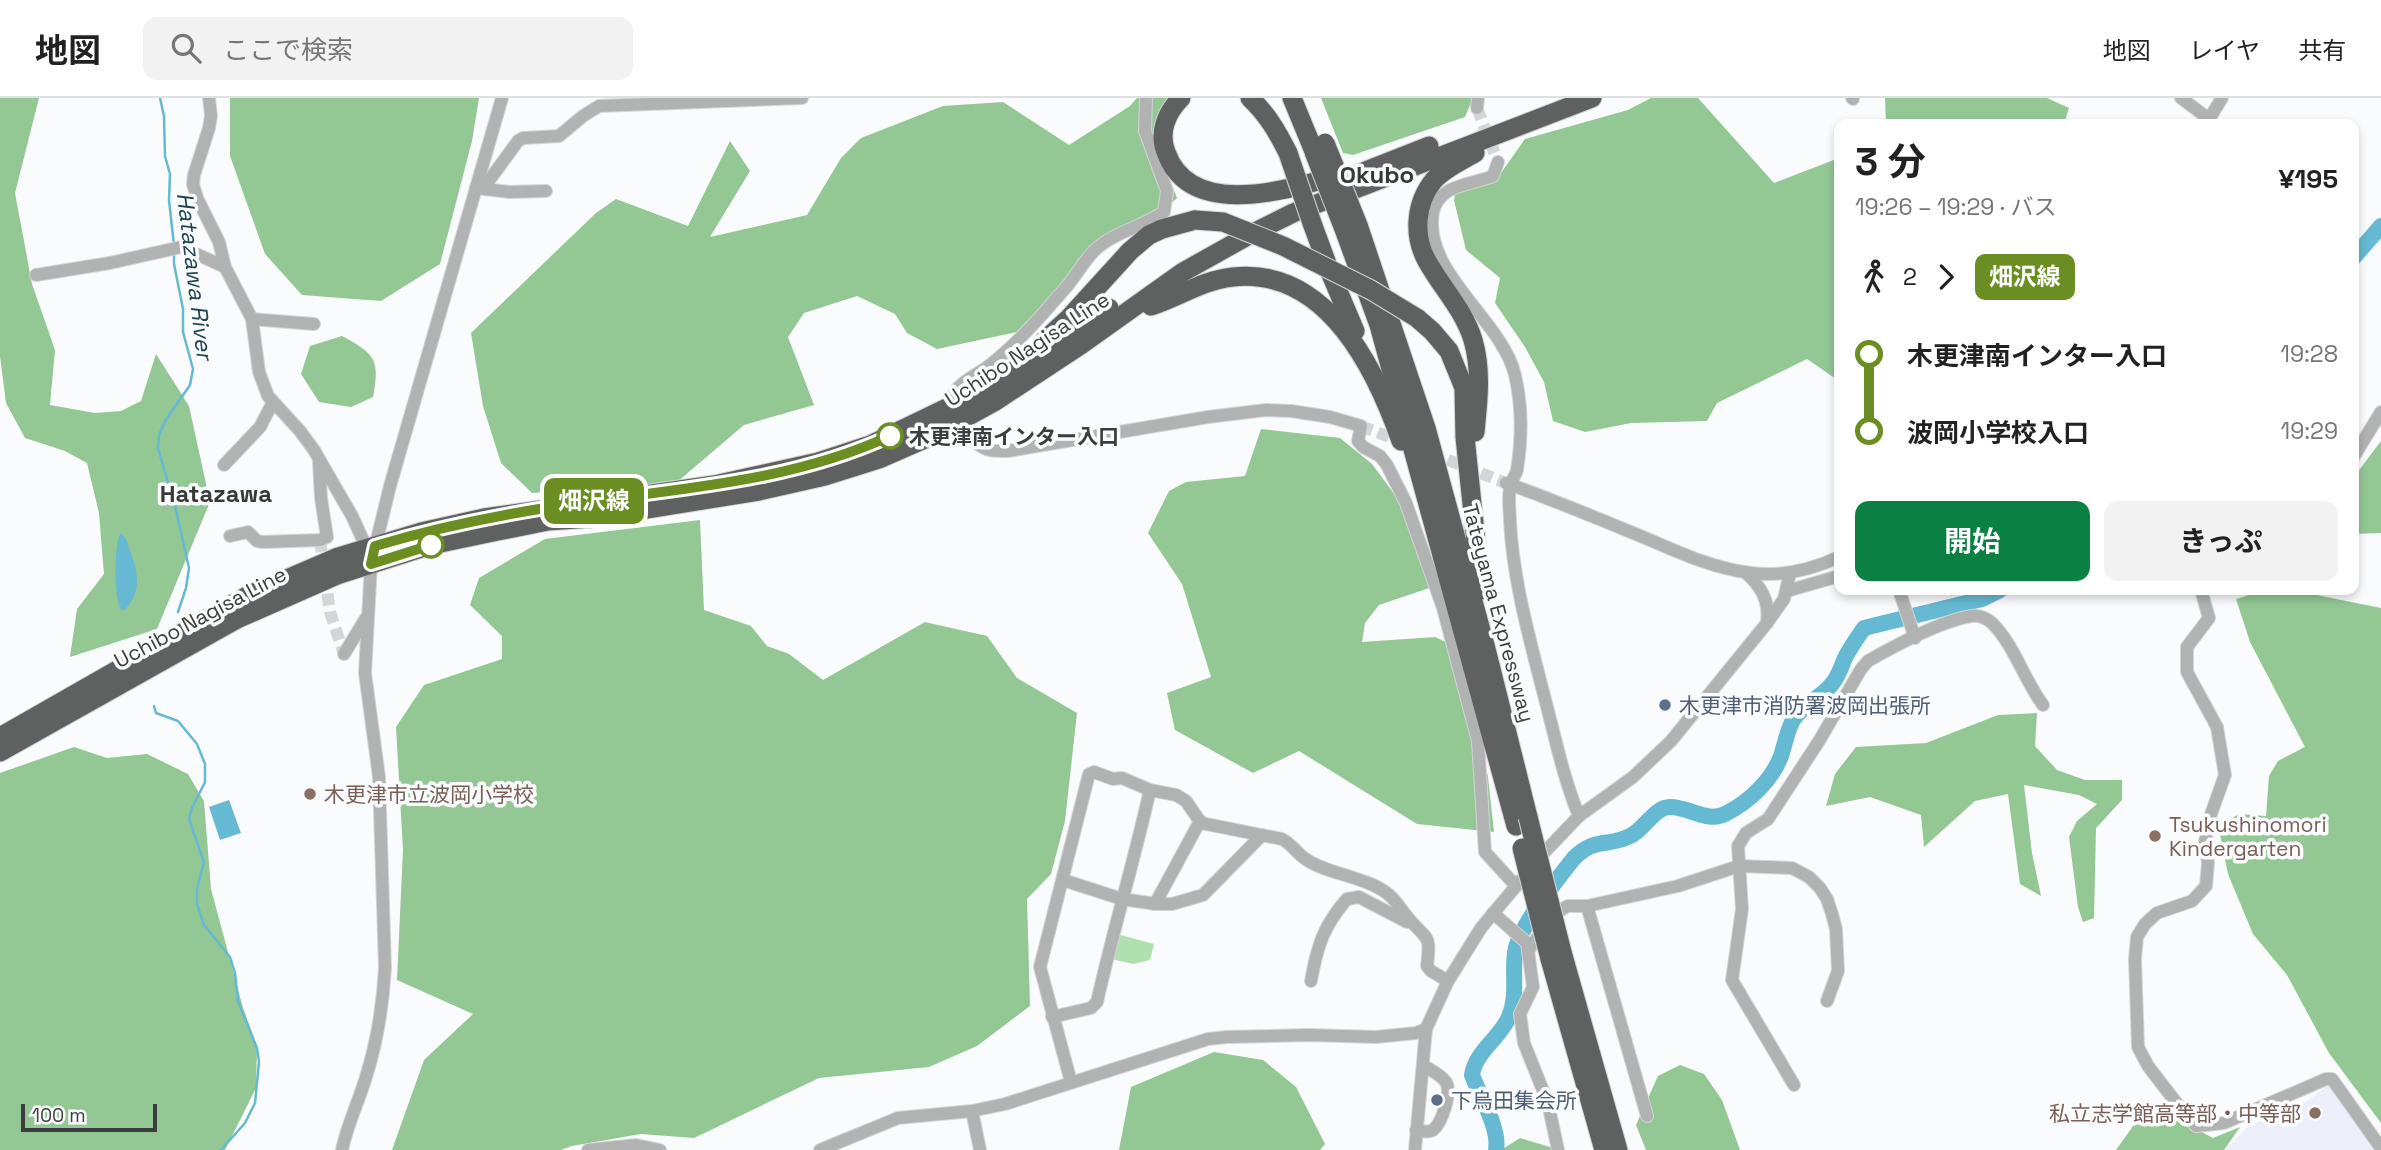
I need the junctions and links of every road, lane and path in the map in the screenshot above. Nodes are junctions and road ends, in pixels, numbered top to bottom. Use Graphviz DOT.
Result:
graph roads {
  1 [pos="209,98"];
  2 [pos="502,98"];
  3 [pos="802,98"];
  4 [pos="1146,98"];
  5 [pos="1181,98"];
  6 [pos="1250,98"];
  7 [pos="1292,98"];
  8 [pos="1306,98"];
  9 [pos="1558,98"];
  10 [pos="1592,98"];
  11 [pos="2181,98"];
  12 [pos="2222,98"];
  13 [pos="2206,119"];
  14 [pos="2209,119"];
  15 [pos="1518,128"];
  16 [pos="1319,146"];
  17 [pos="1383,162"];
  18 [pos="1498,162"];
  19 [pos="477,187"];
  20 [pos="546,191"];
  21 [pos="1351,228"];
  22 [pos="225,267"];
  23 [pos="36,275"];
  24 [pos="1122,315"];
  25 [pos="252,319"];
  26 [pos="314,324"];
  27 [pos="1015,370"];
  28 [pos="1381,393"];
  29 [pos="273,402"];
  30 [pos="2381,412"];
  31 [pos="955,415"];
  32 [pos="2359,448"];
  33 [pos="319,458"];
  34 [pos="224,465"];
  35 [pos="1506,483"];
  36 [pos="1473,518"];
  37 [pos="230,536"];
  38 [pos="371,553"];
  39 [pos="1834,559"];
  40 [pos="1745,572"];
  41 [pos="1790,573"];
  42 [pos="1834,577"];
  43 [pos="1787,591"];
  44 [pos="1454,594"];
  45 [pos="2203,595"];
  46 [pos="1902,596"];
  47 [pos="368,615"];
  48 [pos="1767,623"];
  49 [pos="1915,635"];
  50 [pos="345,654"];
  51 [pos="2043,705"];
  52 [pos="0,737"];
  53 [pos="0,752"];
  54 [pos="1150,790"];
  55 [pos="1523,797"];
  56 [pos="1579,816"];
  57 [pos="1200,821"];
  58 [pos="1522,821"];
  59 [pos="1262,835"];
  60 [pos="1739,866"];
  61 [pos="1063,880"];
  62 [pos="1516,886"];
  63 [pos="1122,899"];
  64 [pos="1155,904"];
  65 [pos="1587,906"];
  66 [pos="1493,914"];
  67 [pos="1412,922"];
  68 [pos="1528,951"];
  69 [pos="1556,956"];
  70 [pos="1311,981"];
  71 [pos="1448,981"];
  72 [pos="1827,1001"];
  73 [pos="1052,1017"];
  74 [pos="1426,1029"];
  75 [pos="1423,1065"];
  76 [pos="1071,1082"];
  77 [pos="1794,1085"];
  78 [pos="972,1111"];
  79 [pos="1647,1116"];
  80 [pos="1416,1130"];
  81 [pos="2381,1148"];
  82 [pos="342,1150"];
  83 [pos="589,1150"];
  84 [pos="660,1150"];
  85 [pos="820,1150"];
  86 [pos="980,1150"];
  87 [pos="1415,1150"];
  88 [pos="1558,1150"];
  89 [pos="1604,1150"];
  90 [pos="1618,1150"];
  1 -- 22 [label="street"];
  2 -- 19 [label="street"];
  3 -- 19 [label="street"];
  4 -- 31 [label="street"];
  5 -- 17 [label="highway"];
  6 -- 28 [label="highway, bridge"];
  7 -- 16 [label="highway, Tateyama Expressway"];
  8 -- 16 [label="highway, Tateyama Expressway"];
  9 -- 17 [label="highway, Uchibo Nagisa Line"];
  10 -- 15 [label="highway, Uchibo Nagisa Line"];
  11 -- 13 [label="street"];
  12 -- 14 [label="street"];
  15 -- 24 [label="highway, Uchibo Nagisa Line"];
  15 -- 36 [label="highway"];
  16 -- 21 [label="highway, Tateyama Expressway, bridge"];
  17 -- 27 [label="highway, Uchibo Nagisa Line"];
  18 -- 35 [label="street"];
  19 -- 20 [label="street"];
  19 -- 38 [label="street"];
  21 -- 44 [label="highway, Tateyama Expressway"];
  21 -- 55 [label="highway, Tateyama Expressway"];
  22 -- 23 [label="street"];
  22 -- 25 [label="street"];
  24 -- 28 [label="highway"];
  24 -- 31 [label="highway, Uchibo Nagisa Line"];
  25 -- 26 [label="street"];
  25 -- 29 [label="street"];
  27 -- 31 [label="highway, Uchibo Nagisa Line"];
  27 -- 36 [label="highway, bridge"];
  28 -- 44 [label="highway"];
  29 -- 33 [label="street"];
  29 -- 34 [label="street"];
  30 -- 32 [label="street"];
  31 -- 38 [label="highway, Uchibo Nagisa Line"];
  31 -- 62 [label="street"];
  33 -- 37 [label="street"];
  33 -- 38 [label="street"];
  35 -- 40 [label="street"];
  35 -- 56 [label="street"];
  36 -- 55 [label="highway"];
  38 -- 47 [label="street"];
  38 -- 52 [label="highway, Uchibo Nagisa Line"];
  38 -- 53 [label="highway, Uchibo Nagisa Line"];
  39 -- 41 [label="street"];
  40 -- 41 [label="street"];
  40 -- 48 [label="street"];
  41 -- 43 [label="street"];
  42 -- 43 [label="street"];
  43 -- 48 [label="street"];
  44 -- 58 [label="highway, Tateyama Expressway"];
  45 -- 81 [label="street"];
  46 -- 49 [label="street"];
  47 -- 50 [label="street"];
  47 -- 82 [label="street"];
  48 -- 56 [label="street"];
  49 -- 51 [label="street"];
  49 -- 60 [label="street"];
  54 -- 57 [label="street"];
  54 -- 61 [label="street"];
  54 -- 63 [label="street"];
  55 -- 58 [label="highway, Tateyama Expressway"];
  56 -- 62 [label="street"];
  57 -- 59 [label="street"];
  57 -- 64 [label="street"];
  58 -- 69 [label="highway, Tateyama Expressway, bridge"];
  59 -- 64 [label="street"];
  59 -- 67 [label="street"];
  60 -- 65 [label="street"];
  60 -- 72 [label="street"];
  60 -- 77 [label="street"];
  61 -- 63 [label="street"];
  61 -- 73 [label="street"];
  62 -- 66 [label="street"];
  63 -- 64 [label="street"];
  63 -- 73 [label="street"];
  65 -- 68 [label="street"];
  65 -- 79 [label="street"];
  66 -- 68 [label="street"];
  66 -- 71 [label="street"];
  67 -- 70 [label="street"];
  67 -- 71 [label="street"];
  68 -- 88 [label="street"];
  69 -- 89 [label="highway, Tateyama Expressway"];
  69 -- 90 [label="highway, Tateyama Expressway"];
  71 -- 74 [label="street"];
  73 -- 76 [label="street"];
  74 -- 75 [label="street"];
  74 -- 76 [label="street"];
  75 -- 80 [label="street"];
  75 -- 80 [label="street"];
  76 -- 78 [label="street"];
  78 -- 85 [label="street"];
  78 -- 86 [label="street"];
  80 -- 87 [label="street"];
  83 -- 84 [label="street"];
}
